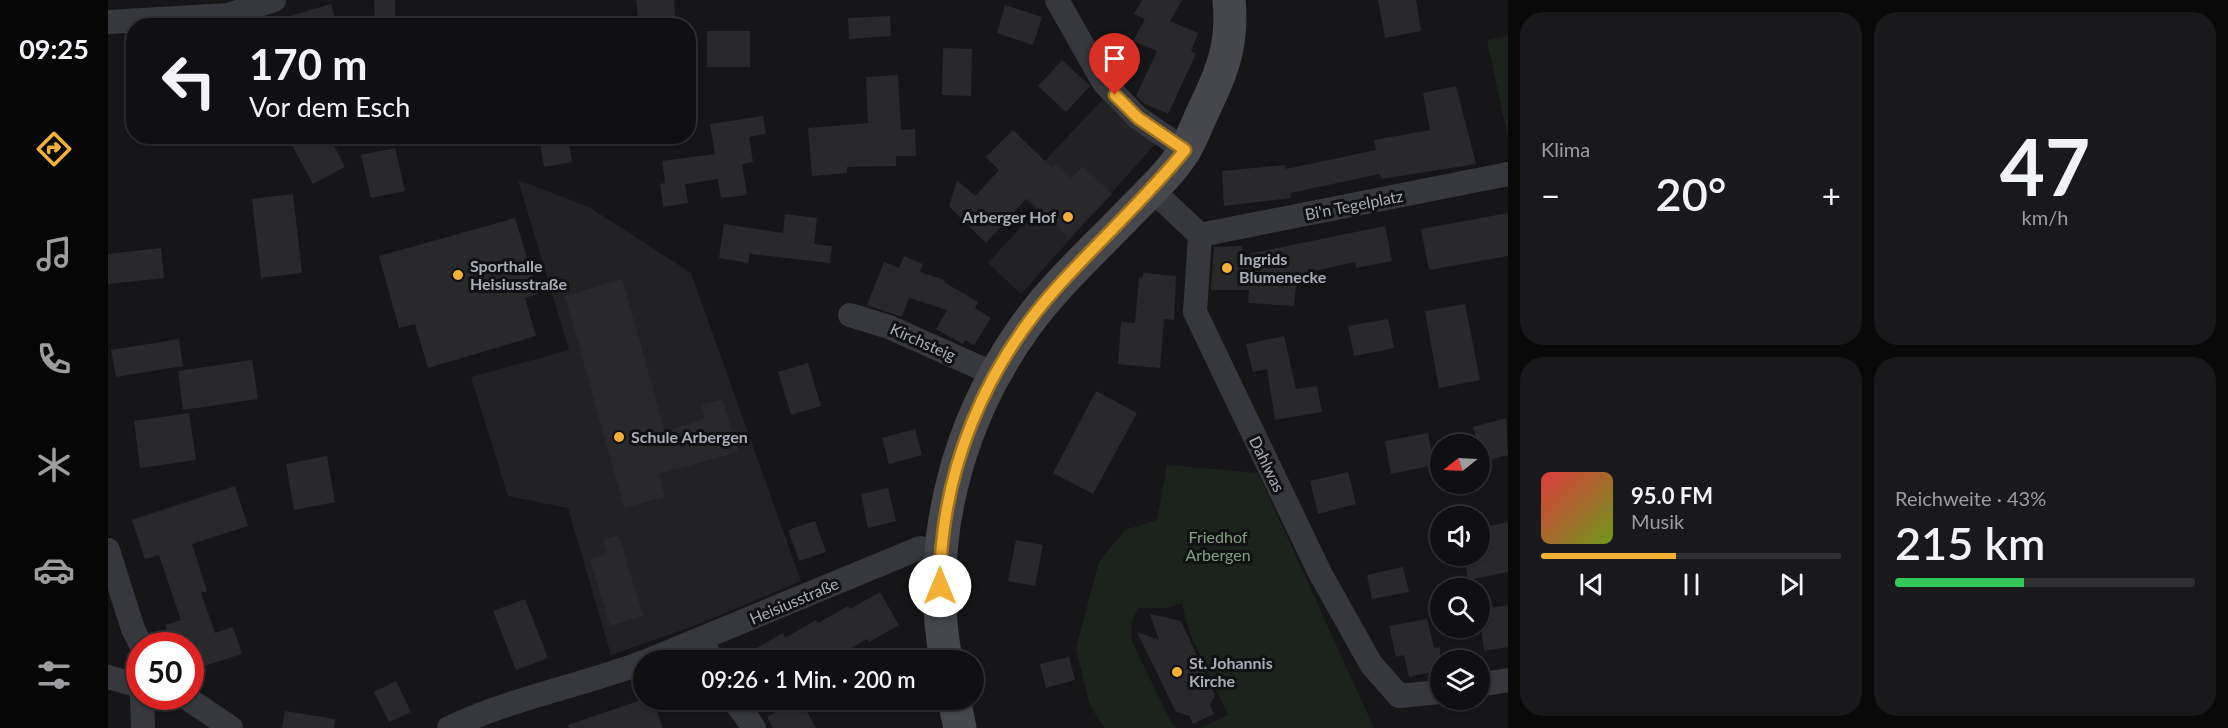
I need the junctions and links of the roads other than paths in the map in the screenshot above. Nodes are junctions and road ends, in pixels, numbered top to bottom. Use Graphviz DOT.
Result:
graph roads {
  1 [pos="274,0"];
  2 [pos="1057,0"];
  3 [pos="1229,0"];
  4 [pos="193,18"];
  5 [pos="126,21"];
  6 [pos="108,22"];
  7 [pos="1185,150"];
  8 [pos="1508,174"];
  9 [pos="1152,190"];
  10 [pos="1200,235"];
  11 [pos="850,315"];
  12 [pos="994,374"];
  13 [pos="108,550"];
  14 [pos="940,551"];
  15 [pos="134,632"];
  16 [pos="707,650"];
  17 [pos="945,650"];
  18 [pos="633,666"];
  19 [pos="108,677"];
  20 [pos="1508,680"];
  21 [pos="126,682"];
  22 [pos="1490,683"];
  23 [pos="1430,693"];
  24 [pos="142,710"];
  25 [pos="204,710"];
  26 [pos="741,710"];
  27 [pos="956,710"];
  28 [pos="143,728"];
  29 [pos="231,728"];
  30 [pos="449,728"];
  31 [pos="754,728"];
  32 [pos="960,728"];
  1 -- 4 [label="street"];
  2 -- 7 [label="street"];
  3 -- 7 [label="main road"];
  5 -- 6 [label="street"];
  7 -- 9 [label="main road"];
  8 -- 10 [label="street, Bi'n Tegelplatz"];
  9 -- 10 [label="street"];
  9 -- 12 [label="main road"];
  10 -- 23 [label="street, Dahlwas"];
  11 -- 12 [label="street, Kirchsteig"];
  12 -- 14 [label="main road"];
  13 -- 15 [label="street"];
  14 -- 16 [label="street, Heisiusstraße"];
  14 -- 17 [label="main road"];
  18 -- 30 [label="street"];
  19 -- 21 [label="street"];
  20 -- 22 [label="street"];
  24 -- 28 [label="street"];
  25 -- 29 [label="street"];
  26 -- 31 [label="street"];
  27 -- 32 [label="main road"];
}
